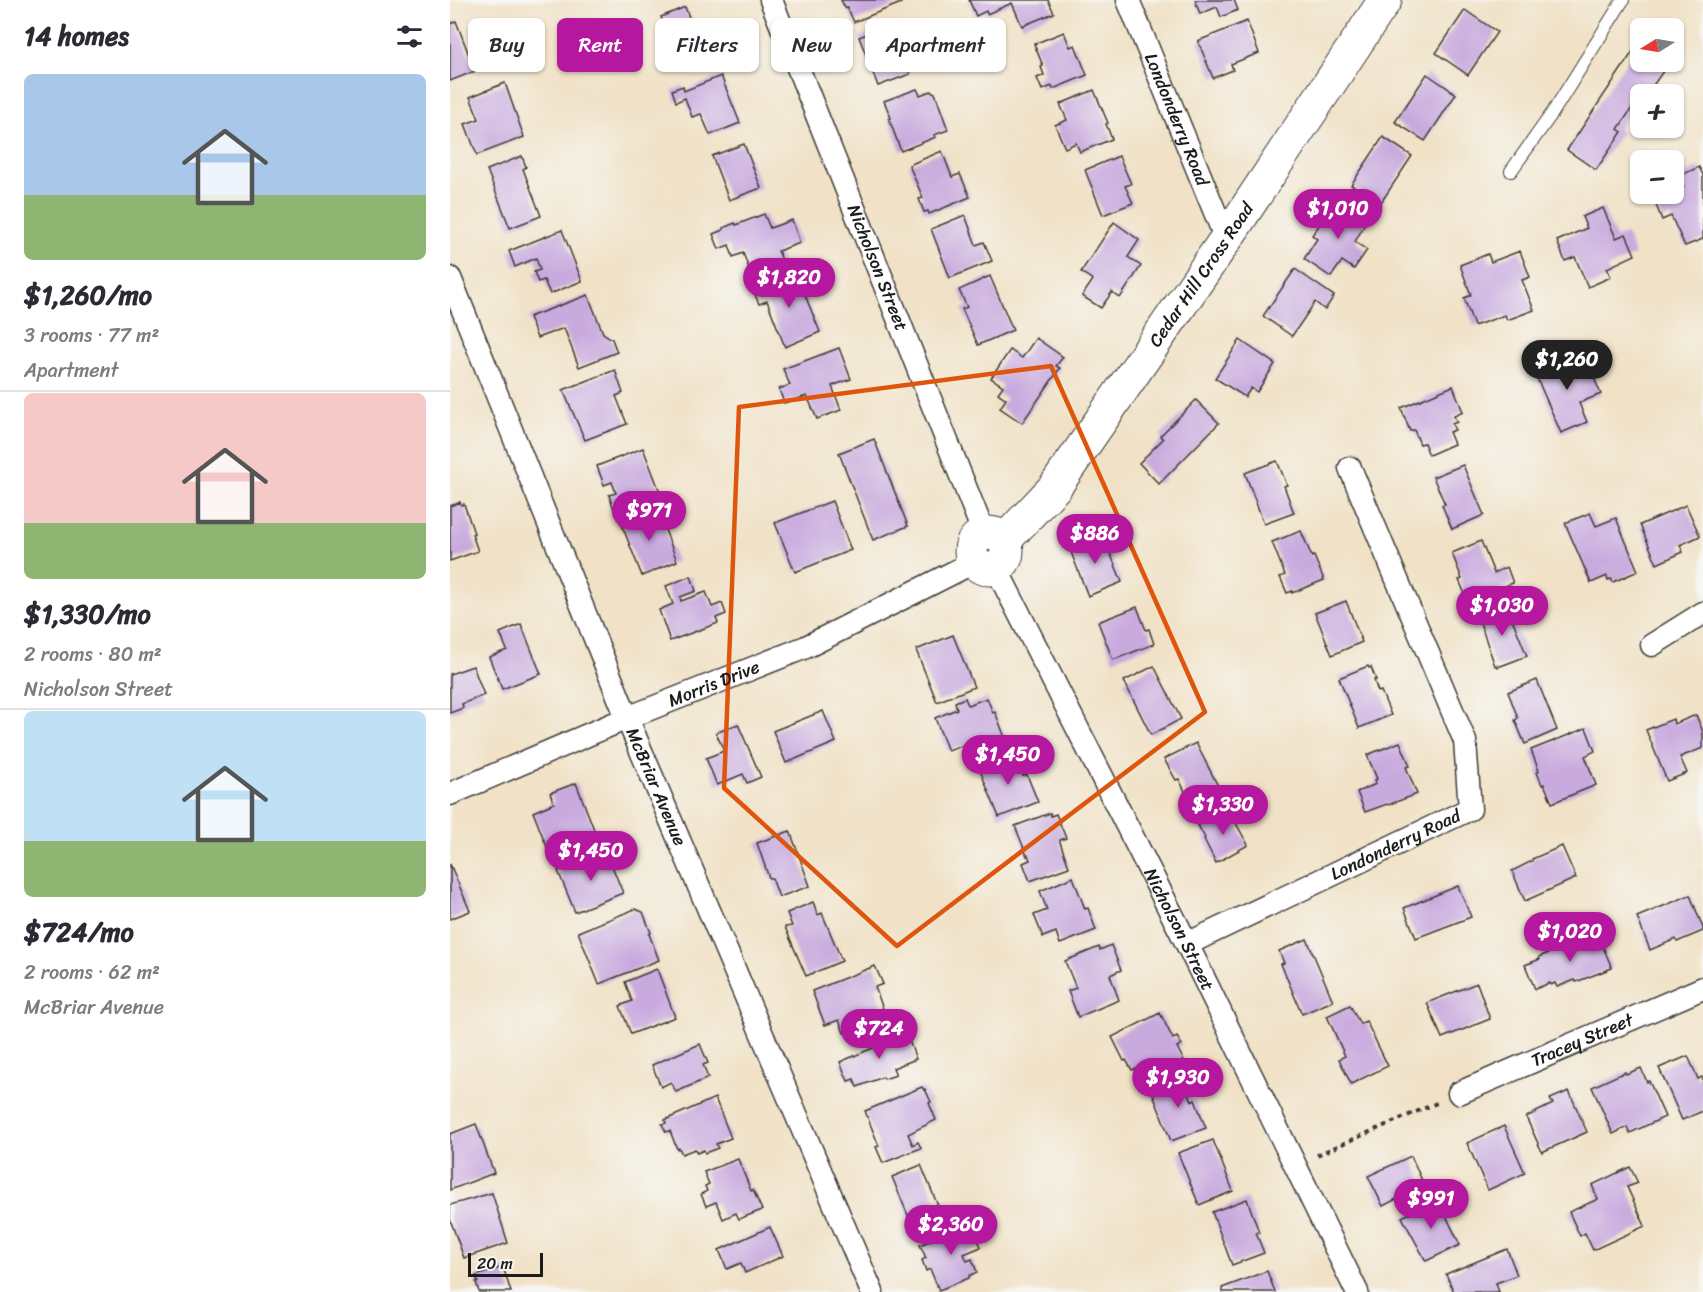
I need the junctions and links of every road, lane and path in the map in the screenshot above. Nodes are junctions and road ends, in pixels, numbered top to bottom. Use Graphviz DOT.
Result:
graph roads {
  1 [pos="771,0"];
  2 [pos="1128,0"];
  3 [pos="1385,0"];
  4 [pos="1623,0"];
  5 [pos="1511,171"];
  6 [pos="1226,240"];
  7 [pos="450,278"];
  8 [pos="1350,468"];
  9 [pos="990,551"];
  10 [pos="1703,613"];
  11 [pos="1652,645"];
  12 [pos="627,718"];
  13 [pos="450,794"];
  14 [pos="1187,944"];
  15 [pos="1703,988"];
  16 [pos="1459,1093"];
  17 [pos="1295,1165"];
  18 [pos="872,1292"];
  19 [pos="1357,1292"];
  1 -- 9 [label="street, Nicholson Street"];
  2 -- 6 [label="street, Londonderry Road"];
  3 -- 6 [label="street, Cedar Hill Cross Road"];
  4 -- 5 [label="lane"];
  6 -- 9 [label="street, Cedar Hill Cross Road"];
  7 -- 12 [label="street, McBriar Avenue"];
  8 -- 14 [label="street, Londonderry Road"];
  9 -- 12 [label="street, Morris Drive"];
  9 -- 14 [label="street, Nicholson Street"];
  10 -- 11 [label="street"];
  12 -- 13 [label="street, Morris Drive"];
  12 -- 18 [label="street, McBriar Avenue"];
  14 -- 17 [label="street, Nicholson Street"];
  15 -- 16 [label="street, Tracey Street"];
  16 -- 17 [label="path"];
  17 -- 19 [label="street, Nicholson Street"];
}
